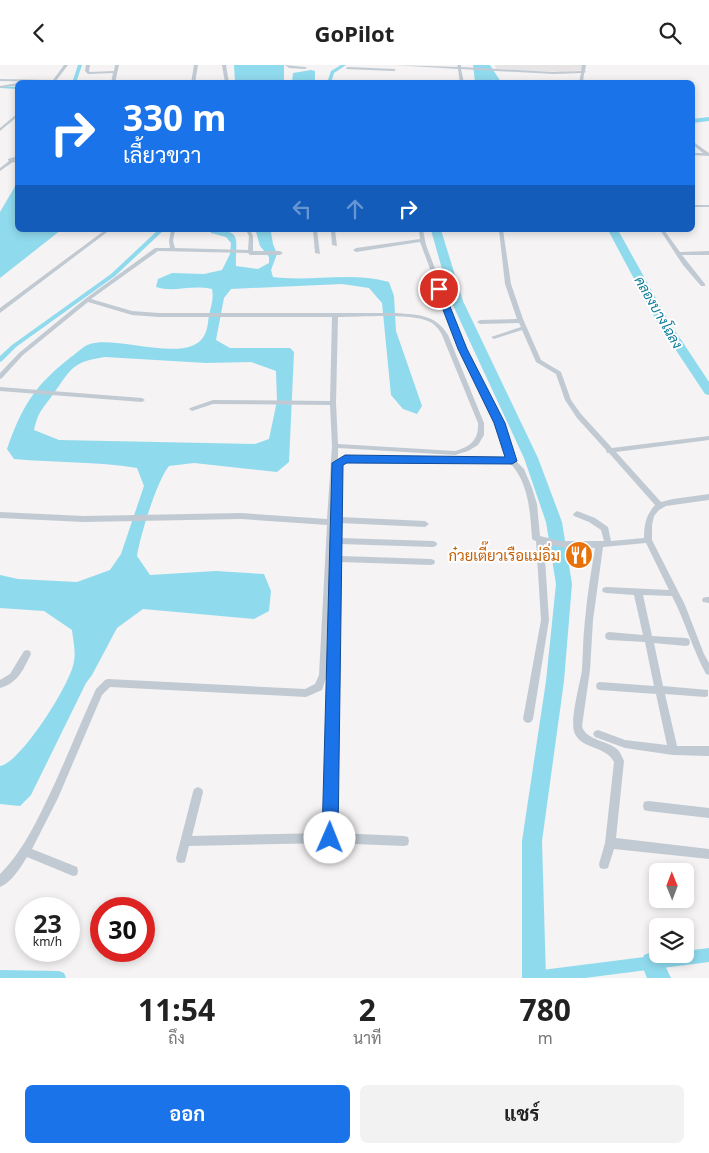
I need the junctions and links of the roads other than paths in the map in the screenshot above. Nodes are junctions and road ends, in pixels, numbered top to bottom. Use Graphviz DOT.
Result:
graph roads {
  1 [pos="66,65"];
  2 [pos="88,65"];
  3 [pos="117,65"];
  4 [pos="196,65"];
  5 [pos="224,65"];
  6 [pos="287,65"];
  7 [pos="518,65"];
  8 [pos="584,65"];
  9 [pos="395,67"];
  10 [pos="459,67"];
  11 [pos="305,68"];
  12 [pos="348,68"];
  13 [pos="516,71"];
  14 [pos="116,72"];
  15 [pos="584,72"];
  16 [pos="0,80"];
  17 [pos="15,80"];
  18 [pos="55,80"];
  19 [pos="113,80"];
  20 [pos="194,80"];
  21 [pos="226,80"];
  22 [pos="391,80"];
  23 [pos="461,80"];
  24 [pos="582,80"];
  25 [pos="15,84"];
  26 [pos="0,87"];
  27 [pos="15,117"];
  28 [pos="0,130"];
  29 [pos="695,144"];
  30 [pos="695,154"];
  31 [pos="708,154"];
  32 [pos="15,158"];
  33 [pos="1,160"];
  34 [pos="11,160"];
  35 [pos="15,161"];
  36 [pos="0,170"];
  37 [pos="699,202"];
  38 [pos="695,203"];
  39 [pos="695,204"];
  40 [pos="709,206"];
  41 [pos="105,232"];
  42 [pos="173,232"];
  43 [pos="249,232"];
  44 [pos="315,232"];
  45 [pos="333,232"];
  46 [pos="421,232"];
  47 [pos="501,232"];
  48 [pos="663,232"];
  49 [pos="422,240"];
  50 [pos="334,245"];
  51 [pos="173,249"];
  52 [pos="356,250"];
  53 [pos="250,253"];
  54 [pos="280,253"];
  55 [pos="318,253"];
  56 [pos="709,253"];
  57 [pos="678,254"];
  58 [pos="703,285"];
  59 [pos="87,300"];
  60 [pos="0,311"];
  61 [pos="335,315"];
  62 [pos="480,322"];
  63 [pos="522,325"];
  64 [pos="494,337"];
  65 [pos="0,377"];
  66 [pos="0,389"];
  67 [pos="142,400"];
  68 [pos="332,403"];
  69 [pos="192,409"];
  70 [pos="709,437"];
  71 [pos="335,446"];
  72 [pos="609,451"];
  73 [pos="512,461"];
  74 [pos="709,497"];
  75 [pos="659,505"];
  76 [pos="577,514"];
  77 [pos="0,515"];
  78 [pos="334,521"];
  79 [pos="425,524"];
  80 [pos="648,540"];
  81 [pos="337,541"];
  82 [pos="544,541"];
  83 [pos="433,544"];
  84 [pos="603,545"];
  85 [pos="337,559"];
  86 [pos="431,563"];
  87 [pos="606,590"];
  88 [pos="638,591"];
  89 [pos="670,593"];
  90 [pos="610,636"];
  91 [pos="649,639"];
  92 [pos="686,642"];
  93 [pos="27,654"];
  94 [pos="709,671"];
  95 [pos="0,684"];
  96 [pos="600,686"];
  97 [pos="660,691"];
  98 [pos="706,693"];
  99 [pos="528,719"];
  100 [pos="598,734"];
  101 [pos="673,750"];
  102 [pos="709,751"];
  103 [pos="198,792"];
  104 [pos="648,806"];
  105 [pos="709,813"];
  106 [pos="330,838"];
  107 [pos="186,841"];
  108 [pos="404,841"];
  109 [pos="610,843"];
  110 [pos="25,851"];
  111 [pos="709,854"];
  112 [pos="181,858"];
  113 [pos="604,864"];
  114 [pos="73,871"];
  115 [pos="0,883"];
  1 -- 18 [label="street"];
  2 -- 14 [label="street"];
  3 -- 14 [label="street"];
  4 -- 20 [label="street"];
  5 -- 21 [label="street"];
  6 -- 11 [label="street"];
  7 -- 13 [label="street"];
  8 -- 15 [label="street"];
  9 -- 10 [label="street"];
  9 -- 12 [label="street"];
  9 -- 22 [label="street"];
  10 -- 13 [label="street"];
  10 -- 23 [label="street"];
  13 -- 15 [label="street"];
  14 -- 19 [label="street"];
  15 -- 24 [label="street"];
  16 -- 17 [label="street"];
  25 -- 26 [label="street"];
  27 -- 28 [label="street"];
  29 -- 31 [label="street"];
  30 -- 31 [label="street"];
  32 -- 34 [label="street"];
  33 -- 34 [label="street"];
  34 -- 35 [label="street"];
  34 -- 36 [label="street"];
  37 -- 38 [label="street"];
  39 -- 40 [label="street"];
  41 -- 60 [label="street"];
  42 -- 51 [label="street"];
  43 -- 53 [label="street"];
  44 -- 55 [label="street"];
  45 -- 50 [label="street"];
  46 -- 49 [label="street"];
  47 -- 63 [label="street"];
  48 -- 57 [label="street"];
  49 -- 52 [label="street"];
  49 -- 73 [label="street"];
  51 -- 53 [label="street"];
  51 -- 59 [label="street"];
  53 -- 54 [label="street"];
  56 -- 57 [label="street"];
  57 -- 58 [label="street"];
  59 -- 61 [label="street"];
  59 -- 65 [label="street"];
  61 -- 68 [label="street"];
  61 -- 71 [label="street"];
  62 -- 63 [label="street"];
  63 -- 64 [label="street"];
  63 -- 72 [label="street"];
  66 -- 67 [label="street"];
  68 -- 69 [label="street"];
  68 -- 71 [label="street"];
  70 -- 72 [label="street"];
  71 -- 78 [label="street"];
  72 -- 75 [label="street"];
  73 -- 78 [label="street"];
  73 -- 82 [label="street"];
  74 -- 75 [label="street"];
  75 -- 80 [label="street"];
  76 -- 84 [label="street"];
  77 -- 78 [label="street"];
  78 -- 79 [label="street"];
  78 -- 81 [label="street"];
  78 -- 110 [label="street"];
  80 -- 84 [label="street"];
  80 -- 94 [label="street"];
  81 -- 83 [label="street"];
  81 -- 85 [label="street"];
  82 -- 84 [label="street"];
  82 -- 99 [label="street"];
  84 -- 109 [label="street"];
  85 -- 86 [label="street"];
  85 -- 106 [label="street"];
  87 -- 88 [label="street"];
  88 -- 89 [label="street"];
  88 -- 91 [label="street"];
  90 -- 91 [label="street"];
  91 -- 92 [label="street"];
  91 -- 97 [label="street"];
  93 -- 95 [label="street"];
  96 -- 97 [label="street"];
  97 -- 98 [label="street"];
  97 -- 101 [label="street"];
  100 -- 101 [label="street"];
  101 -- 102 [label="street"];
  103 -- 107 [label="street"];
  104 -- 105 [label="street"];
  106 -- 107 [label="street"];
  106 -- 108 [label="street"];
  107 -- 112 [label="street"];
  109 -- 111 [label="street"];
  109 -- 113 [label="street"];
  110 -- 114 [label="street"];
  110 -- 115 [label="street"];
}
